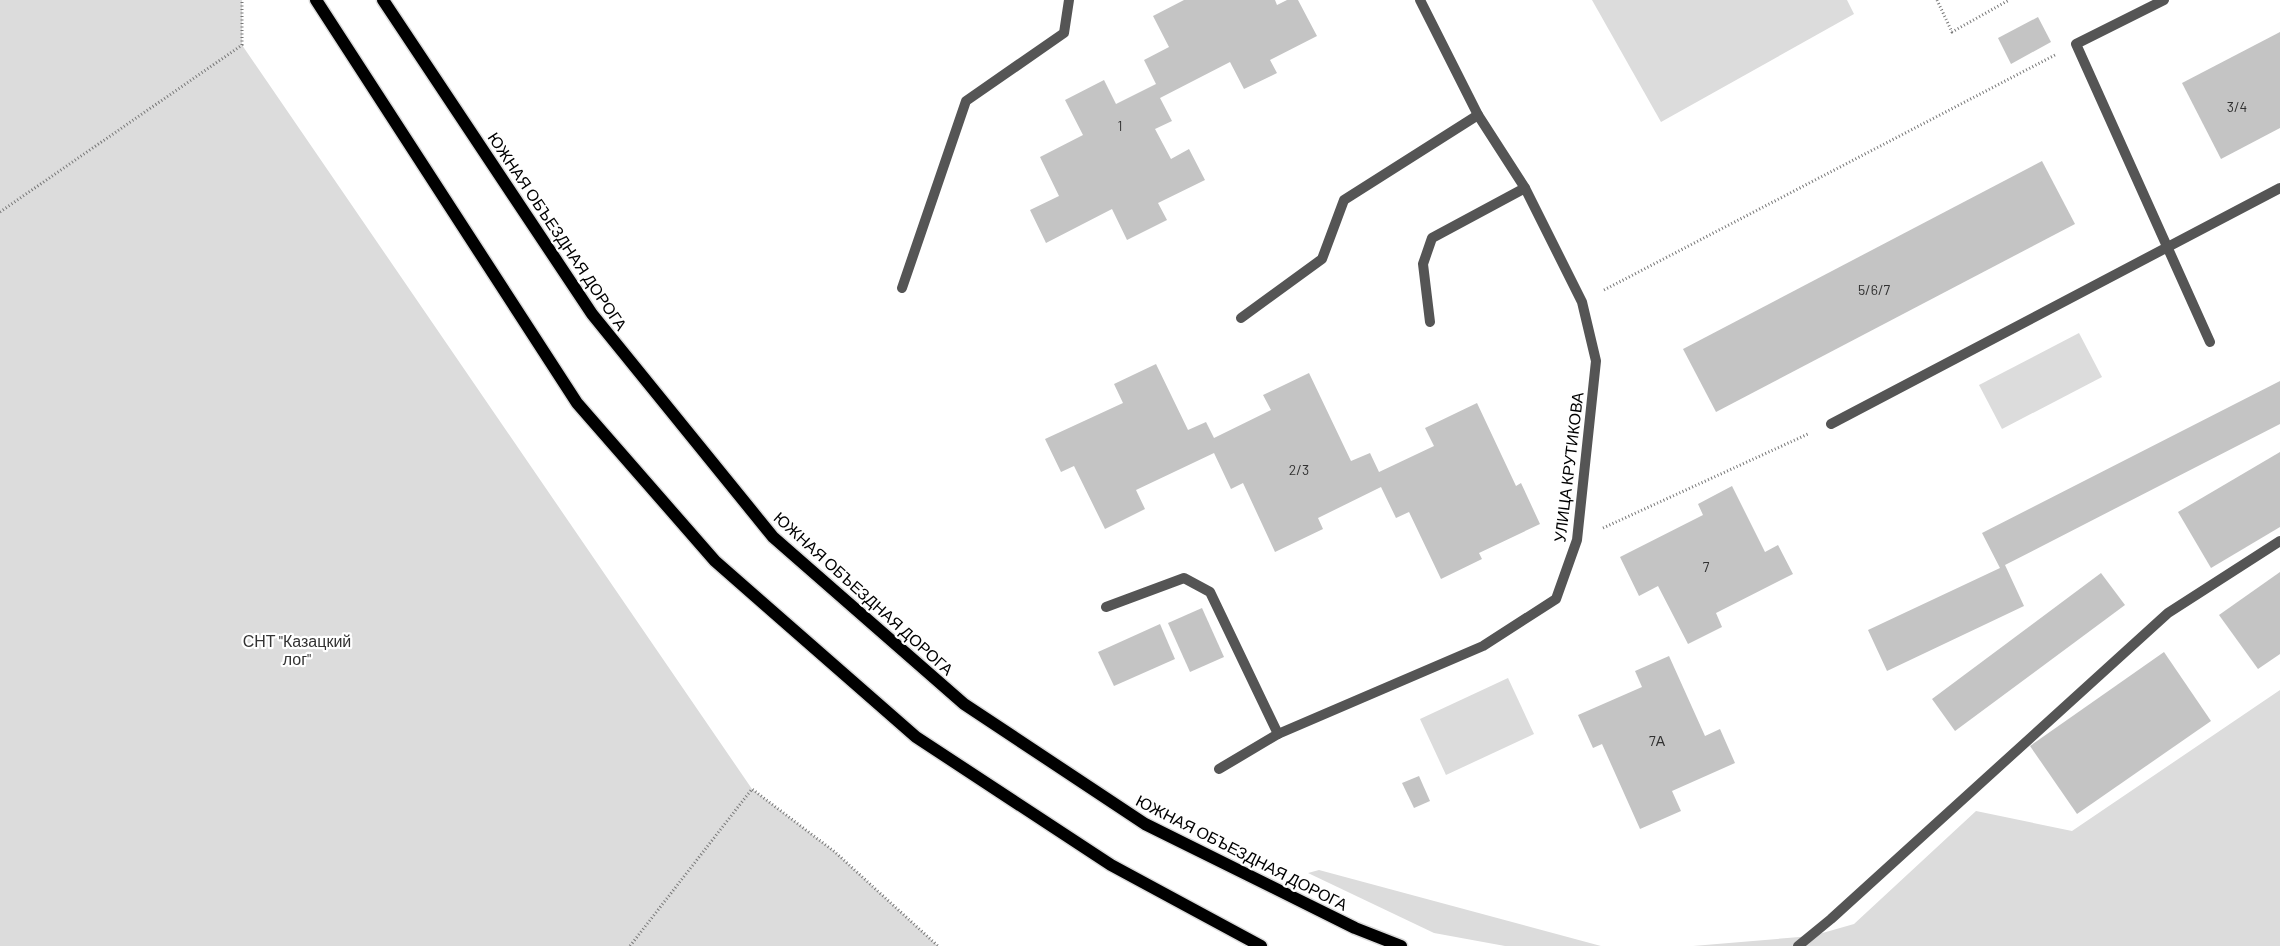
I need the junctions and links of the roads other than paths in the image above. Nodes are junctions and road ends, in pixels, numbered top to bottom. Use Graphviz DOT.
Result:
graph roads {
  1 [pos="316,0"];
  2 [pos="383,0"];
  3 [pos="1069,0"];
  4 [pos="1420,0"];
  5 [pos="2164,0"];
  6 [pos="1478,115"];
  7 [pos="1525,188"];
  8 [pos="2280,188"];
  9 [pos="2165,246"];
  10 [pos="902,288"];
  11 [pos="1241,318"];
  12 [pos="1430,322"];
  13 [pos="2210,342"];
  14 [pos="1832,424"];
  15 [pos="2280,541"];
  16 [pos="1106,607"];
  17 [pos="1278,734"];
  18 [pos="1219,769"];
  19 [pos="1261,946"];
  20 [pos="1401,946"];
  21 [pos="1798,946"];
  1 -- 19 [label="main road"];
  2 -- 20 [label="main road, ЮЖНАЯ ОБЪЕЗДНАЯ ДОРОГА"];
  3 -- 10 [label="lane"];
  4 -- 6 [label="lane, УЛИЦА КРУТИКОВА"];
  5 -- 9 [label="lane"];
  6 -- 7 [label="lane, УЛИЦА КРУТИКОВА"];
  6 -- 11 [label="lane"];
  7 -- 12 [label="lane"];
  7 -- 17 [label="lane, УЛИЦА КРУТИКОВА"];
  8 -- 9 [label="lane"];
  9 -- 13 [label="lane"];
  9 -- 14 [label="lane"];
  15 -- 21 [label="lane"];
  16 -- 17 [label="lane"];
  17 -- 18 [label="lane, УЛИЦА КРУТИКОВА"];
}
